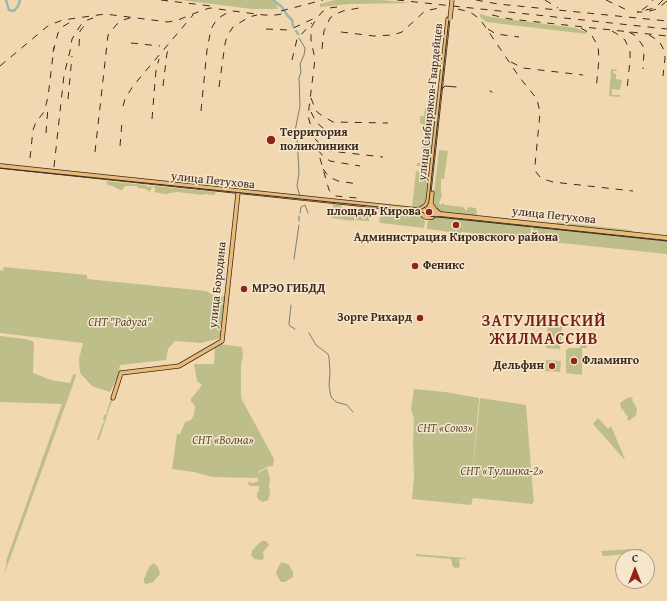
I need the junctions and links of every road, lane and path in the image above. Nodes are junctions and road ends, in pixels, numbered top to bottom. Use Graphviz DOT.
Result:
graph roads {
  1 [pos="451,0"];
  2 [pos="0,167"];
  3 [pos="63,174"];
  4 [pos="431,185"];
  5 [pos="238,193"];
  6 [pos="432,206"];
  7 [pos="424,207"];
  8 [pos="434,213"];
  9 [pos="423,215"];
  10 [pos="667,238"];
  11 [pos="113,398"];
  1 -- 4 [label="main road, улица Сибиряков-Гвардейцев, bridge"];
  2 -- 3 [label="highway, улица Петухова"];
  3 -- 5 [label="highway, улица Петухова"];
  3 -- 7 [label="highway, улица Петухова"];
  4 -- 6 [label="main road, улица Сибиряков-Гвардейцев"];
  4 -- 7 [label="main road, улица Сибиряков-Гвардейцев"];
  5 -- 9 [label="highway, улица Петухова"];
  5 -- 11 [label="main road, улица Бородина"];
  6 -- 7 [label="highway"];
  6 -- 8 [label="highway"];
  7 -- 9 [label="highway"];
  8 -- 9 [label="highway"];
  8 -- 10 [label="highway, улица Петухова"];
}
